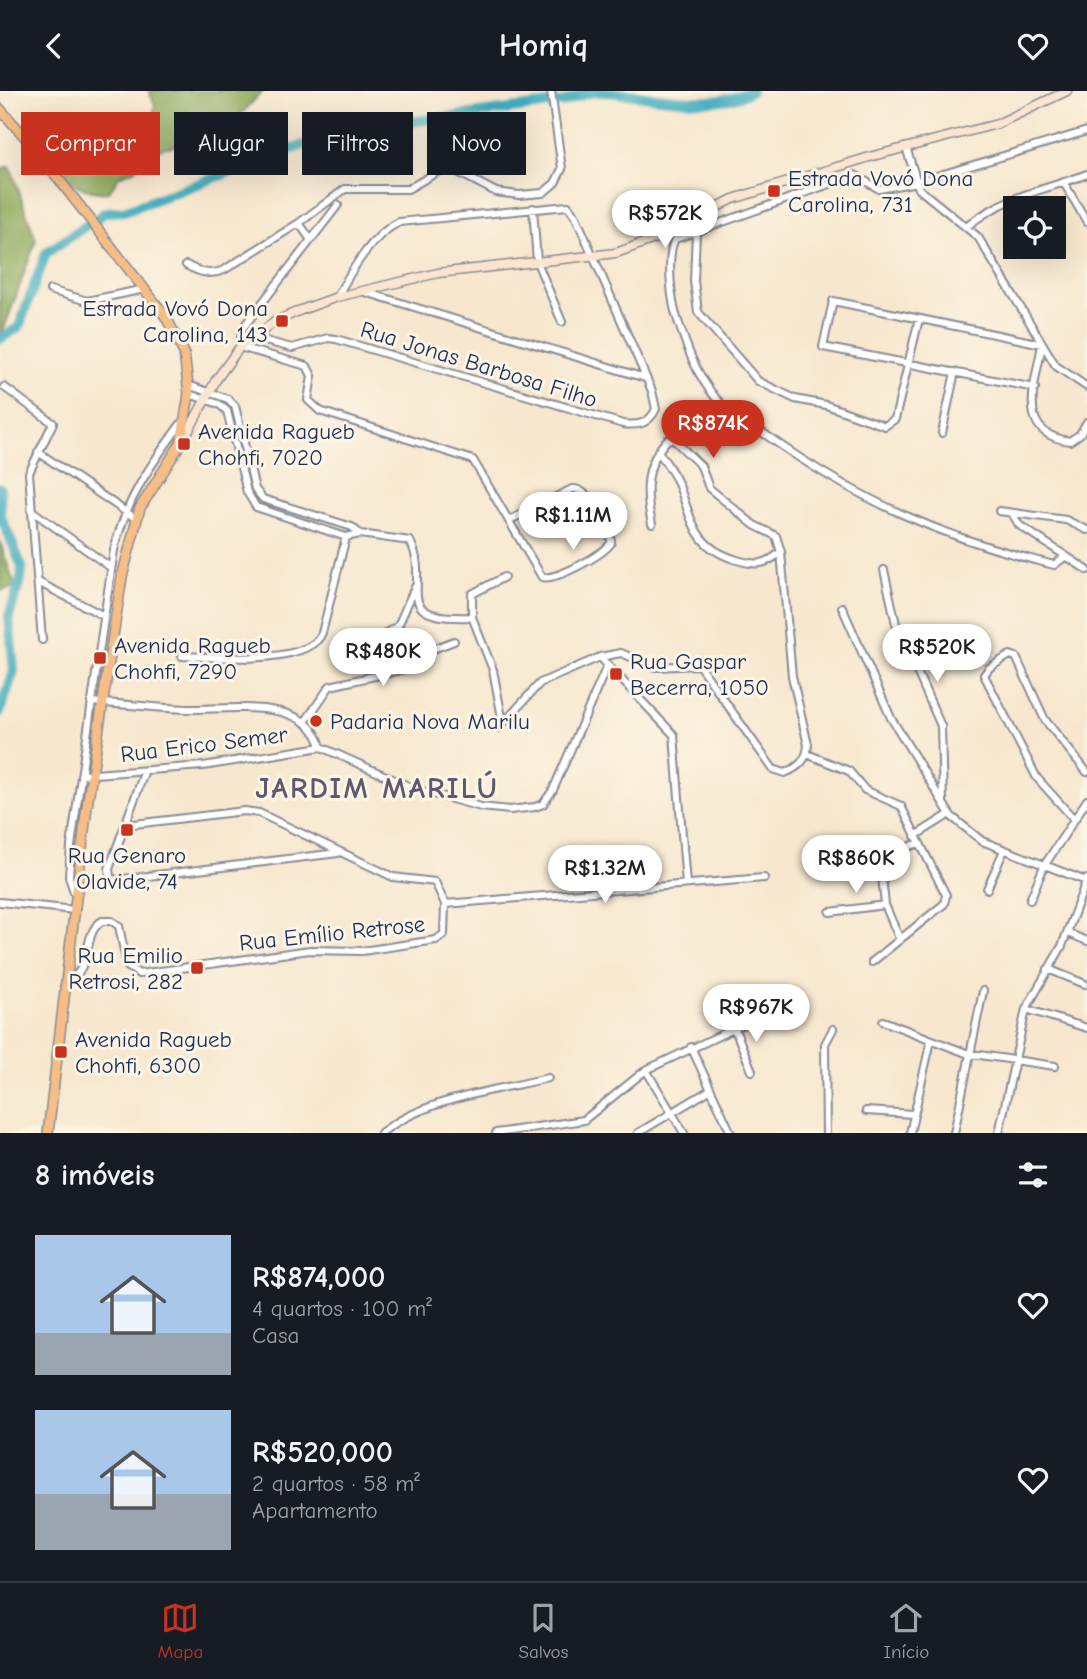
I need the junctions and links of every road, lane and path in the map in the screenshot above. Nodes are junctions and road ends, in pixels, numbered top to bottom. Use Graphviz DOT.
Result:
graph roads {
  1 [pos="551,91"];
  2 [pos="1067,91"];
  3 [pos="0,109"];
  4 [pos="1087,131"];
  5 [pos="906,147"];
  6 [pos="1087,174"];
  7 [pos="917,182"];
  8 [pos="1064,183"];
  9 [pos="338,205"];
  10 [pos="533,208"];
  11 [pos="1087,222"];
  12 [pos="299,223"];
  13 [pos="966,227"];
  14 [pos="696,232"];
  15 [pos="311,240"];
  16 [pos="594,256"];
  17 [pos="537,262"];
  18 [pos="186,265"];
  19 [pos="145,289"];
  20 [pos="50,290"];
  21 [pos="360,291"];
  22 [pos="337,297"];
  23 [pos="919,319"];
  24 [pos="562,322"];
  25 [pos="254,338"];
  26 [pos="1042,344"];
  27 [pos="240,347"];
  28 [pos="910,364"];
  29 [pos="955,372"];
  30 [pos="645,378"];
  31 [pos="4,387"];
  32 [pos="1087,387"];
  33 [pos="1035,388"];
  34 [pos="188,389"];
  35 [pos="208,395"];
  36 [pos="188,414"];
  37 [pos="1087,422"];
  38 [pos="942,433"];
  39 [pos="180,447"];
  40 [pos="658,451"];
  41 [pos="38,452"];
  42 [pos="31,510"];
  43 [pos="124,511"];
  44 [pos="999,511"];
  45 [pos="1012,513"];
  46 [pos="135,518"];
  47 [pos="509,520"];
  48 [pos="652,524"];
  49 [pos="1087,530"];
  50 [pos="360,534"];
  51 [pos="346,537"];
  52 [pos="781,552"];
  53 [pos="1066,556"];
  54 [pos="110,566"];
  55 [pos="884,570"];
  56 [pos="1087,570"];
  57 [pos="504,577"];
  58 [pos="38,582"];
  59 [pos="415,587"];
  60 [pos="842,607"];
  61 [pos="102,615"];
  62 [pos="472,617"];
  63 [pos="42,640"];
  64 [pos="374,641"];
  65 [pos="454,641"];
  66 [pos="183,656"];
  67 [pos="600,657"];
  68 [pos="607,666"];
  69 [pos="96,702"];
  70 [pos="305,722"];
  71 [pos="321,747"];
  72 [pos="807,754"];
  73 [pos="1087,772"];
  74 [pos="144,773"];
  75 [pos="92,774"];
  76 [pos="81,775"];
  77 [pos="1087,800"];
  78 [pos="943,805"];
  79 [pos="950,814"];
  80 [pos="1074,819"];
  81 [pos="126,825"];
  82 [pos="917,840"];
  83 [pos="1004,850"];
  84 [pos="340,853"];
  85 [pos="880,857"];
  86 [pos="1044,866"];
  87 [pos="826,868"];
  88 [pos="764,878"];
  89 [pos="1086,880"];
  90 [pos="686,884"];
  91 [pos="986,889"];
  92 [pos="1084,892"];
  93 [pos="75,897"];
  94 [pos="1030,900"];
  95 [pos="0,902"];
  96 [pos="445,904"];
  97 [pos="885,905"];
  98 [pos="74,910"];
  99 [pos="830,912"];
  100 [pos="1068,933"];
  101 [pos="900,940"];
  102 [pos="1087,941"];
  103 [pos="872,962"];
  104 [pos="84,968"];
  105 [pos="66,969"];
  106 [pos="1048,969"];
  107 [pos="1084,984"];
  108 [pos="64,986"];
  109 [pos="982,991"];
  110 [pos="1026,1009"];
  111 [pos="883,1021"];
  112 [pos="746,1023"];
  113 [pos="734,1027"];
  114 [pos="1087,1028"];
  115 [pos="833,1029"];
  116 [pos="931,1040"];
  117 [pos="691,1047"];
  118 [pos="969,1053"];
  119 [pos="1013,1058"];
  120 [pos="1055,1066"];
  121 [pos="646,1070"];
  122 [pos="752,1070"];
  123 [pos="548,1078"];
  124 [pos="710,1090"];
  125 [pos="866,1111"];
  126 [pos="670,1113"];
  127 [pos="913,1114"];
  128 [pos="47,1133"];
  129 [pos="382,1133"];
  130 [pos="496,1133"];
  131 [pos="638,1133"];
  132 [pos="684,1133"];
  133 [pos="731,1133"];
  134 [pos="826,1133"];
  135 [pos="909,1133"];
  136 [pos="954,1133"];
  137 [pos="999,1133"];
  1 -- 12 [label="street"];
  2 -- 5 [label="street"];
  3 -- 19 [label="main road"];
  4 -- 7 [label="street"];
  5 -- 7 [label="street"];
  5 -- 16 [label="street"];
  6 -- 8 [label="street"];
  7 -- 13 [label="street"];
  7 -- 14 [label="street"];
  8 -- 11 [label="street"];
  8 -- 13 [label="street"];
  9 -- 15 [label="street"];
  10 -- 16 [label="street"];
  10 -- 17 [label="street"];
  10 -- 22 [label="street"];
  12 -- 15 [label="street"];
  12 -- 18 [label="street"];
  13 -- 26 [label="street"];
  14 -- 28 [label="street"];
  14 -- 53 [label="street"];
  15 -- 27 [label="street"];
  16 -- 17 [label="street"];
  16 -- 30 [label="street"];
  17 -- 21 [label="street"];
  17 -- 24 [label="street"];
  19 -- 20 [label="street"];
  19 -- 34 [label="main road"];
  21 -- 22 [label="street"];
  21 -- 30 [label="street"];
  22 -- 25 [label="street"];
  23 -- 26 [label="street"];
  23 -- 28 [label="street"];
  23 -- 28 [label="street"];
  25 -- 27 [label="street"];
  25 -- 30 [label="street, Rua Jonas Barbosa Filho"];
  26 -- 32 [label="street"];
  26 -- 33 [label="street"];
  27 -- 35 [label="street"];
  27 -- 47 [label="street"];
  28 -- 29 [label="street"];
  29 -- 33 [label="street"];
  29 -- 38 [label="street"];
  31 -- 41 [label="street"];
  33 -- 37 [label="street"];
  34 -- 35 [label="street"];
  34 -- 36 [label="main road"];
  35 -- 39 [label="street"];
  35 -- 50 [label="street"];
  35 -- 51 [label="street"];
  36 -- 39 [label="main road"];
  36 -- 43 [label="street"];
  39 -- 46 [label="main road"];
  40 -- 48 [label="street"];
  40 -- 52 [label="street"];
  40 -- 52 [label="street"];
  41 -- 42 [label="street"];
  41 -- 43 [label="street"];
  42 -- 54 [label="street"];
  42 -- 58 [label="street"];
  43 -- 46 [label="street"];
  43 -- 54 [label="street"];
  44 -- 45 [label="street"];
  45 -- 49 [label="street"];
  45 -- 53 [label="street"];
  46 -- 69 [label="main road"];
  47 -- 47 [label="street"];
  50 -- 51 [label="street"];
  50 -- 59 [label="street"];
  51 -- 66 [label="street"];
  52 -- 72 [label="street"];
  53 -- 56 [label="street"];
  54 -- 61 [label="street"];
  55 -- 78 [label="street"];
  57 -- 62 [label="street"];
  58 -- 61 [label="street"];
  58 -- 63 [label="street"];
  59 -- 62 [label="street"];
  59 -- 64 [label="street"];
  60 -- 78 [label="street"];
  61 -- 69 [label="street"];
  62 -- 67 [label="street"];
  65 -- 70 [label="street"];
  67 -- 68 [label="street"];
  67 -- 72 [label="street"];
  68 -- 71 [label="street, Rua Erico Semer"];
  68 -- 90 [label="street"];
  69 -- 70 [label="street"];
  69 -- 75 [label="main road"];
  69 -- 76 [label="street"];
  70 -- 71 [label="street"];
  71 -- 74 [label="street, Rua Erico Semer"];
  72 -- 82 [label="street"];
  73 -- 80 [label="street"];
  74 -- 75 [label="street, Rua Erico Semer"];
  74 -- 81 [label="street"];
  75 -- 76 [label="street, Rua Erico Semer"];
  75 -- 93 [label="main road"];
  76 -- 93 [label="street"];
  77 -- 80 [label="street"];
  78 -- 79 [label="street"];
  79 -- 82 [label="street"];
  79 -- 83 [label="street"];
  80 -- 86 [label="street"];
  81 -- 84 [label="street, Rua Emílio Retrose"];
  81 -- 84 [label="street"];
  82 -- 85 [label="street"];
  82 -- 101 [label="street"];
  83 -- 86 [label="street"];
  83 -- 91 [label="street"];
  84 -- 96 [label="street, Rua Emílio Retrose"];
  85 -- 87 [label="street"];
  85 -- 97 [label="street"];
  86 -- 89 [label="street"];
  86 -- 94 [label="street"];
  88 -- 90 [label="street"];
  89 -- 92 [label="street"];
  90 -- 96 [label="street"];
  92 -- 100 [label="street"];
  93 -- 98 [label="main road"];
  95 -- 98 [label="street"];
  96 -- 104 [label="street, Rua Emílio Retrose"];
  97 -- 99 [label="street"];
  97 -- 101 [label="street"];
  98 -- 105 [label="main road"];
  100 -- 102 [label="street"];
  100 -- 106 [label="street"];
  101 -- 103 [label="street"];
  104 -- 105 [label="street"];
  104 -- 108 [label="street"];
  105 -- 108 [label="main road"];
  106 -- 107 [label="street"];
  106 -- 110 [label="street"];
  108 -- 128 [label="main road"];
  109 -- 118 [label="street"];
  110 -- 114 [label="street"];
  110 -- 119 [label="street"];
  111 -- 116 [label="street"];
  112 -- 113 [label="street"];
  113 -- 117 [label="street"];
  113 -- 122 [label="street"];
  115 -- 134 [label="street"];
  116 -- 118 [label="street"];
  116 -- 127 [label="street"];
  117 -- 121 [label="street"];
  117 -- 124 [label="street"];
  118 -- 119 [label="street"];
  118 -- 136 [label="street"];
  119 -- 120 [label="street"];
  119 -- 137 [label="street"];
  121 -- 126 [label="street"];
  121 -- 130 [label="street"];
  123 -- 129 [label="street"];
  124 -- 126 [label="street"];
  124 -- 133 [label="street"];
  125 -- 127 [label="street"];
  126 -- 131 [label="street"];
  126 -- 132 [label="street"];
  127 -- 135 [label="street"];
}
